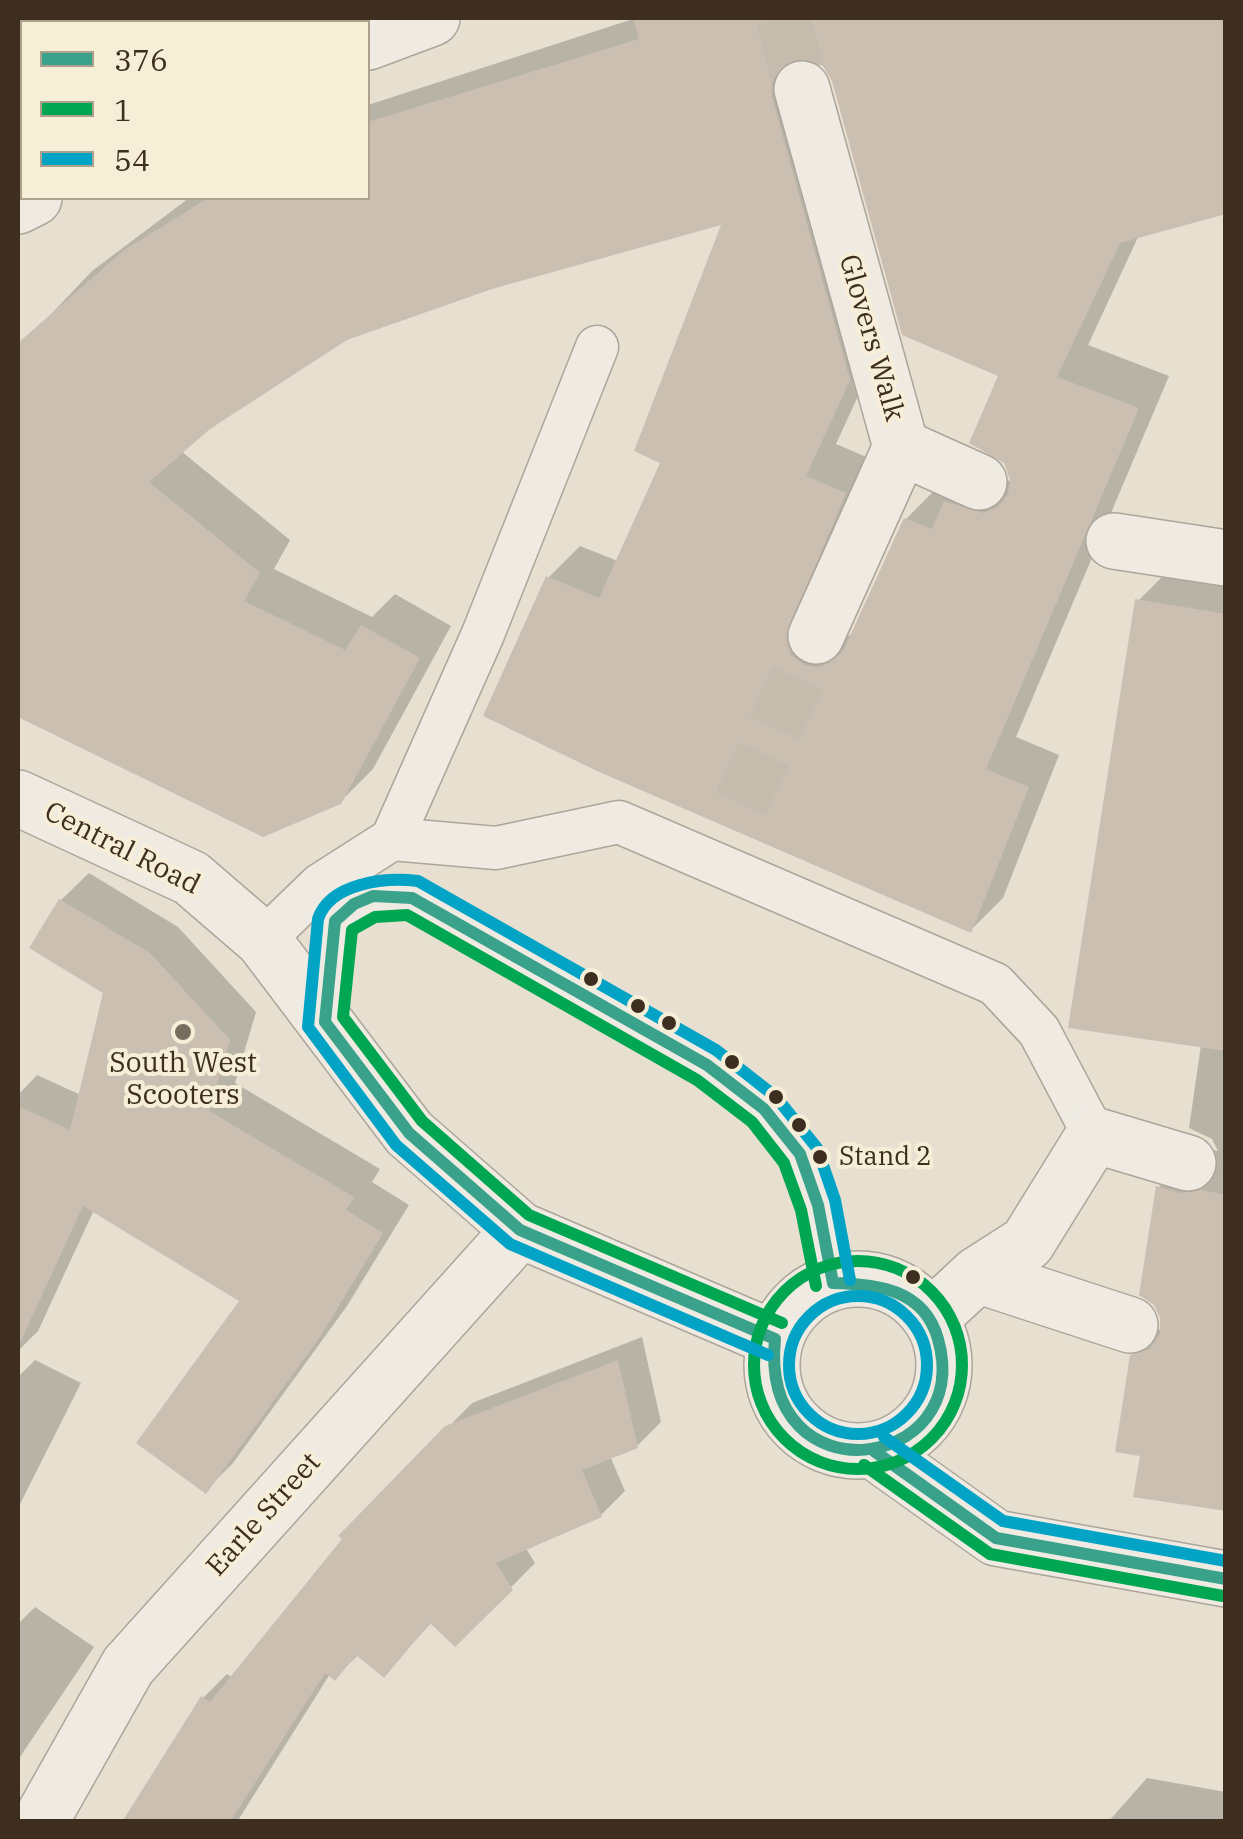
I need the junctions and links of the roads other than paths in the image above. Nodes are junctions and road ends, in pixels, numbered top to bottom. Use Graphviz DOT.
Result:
graph roads {
  1 [pos="432,18"];
  2 [pos="370,41"];
  3 [pos="802,88"];
  4 [pos="597,347"];
  5 [pos="901,447"];
  6 [pos="979,482"];
  7 [pos="1114,542"];
  8 [pos="1226,558"];
  9 [pos="816,636"];
  10 [pos="18,798"];
  11 [pos="392,839"];
  12 [pos="264,940"];
  13 [pos="325,1022"];
  14 [pos="1094,1135"];
  15 [pos="1188,1163"];
  16 [pos="520,1230"];
  17 [pos="977,1275"];
  18 [pos="833,1282"];
  19 [pos="931,1318"];
  20 [pos="1130,1325"];
  21 [pos="775,1339"];
  22 [pos="874,1450"];
  23 [pos="1226,1579"];
  24 [pos="40,1822"];
  1 -- 2 [label="street"];
  3 -- 5 [label="street, Glovers Walk"];
  4 -- 11 [label="lane"];
  5 -- 6 [label="street"];
  5 -- 9 [label="street, Glovers Walk"];
  7 -- 8 [label="street"];
  10 -- 12 [label="street, Central Road"];
  11 -- 12 [label="lane"];
  11 -- 14 [label="lane"];
  12 -- 13 [label="street, Central Road"];
  13 -- 16 [label="street, Central Road"];
  13 -- 18 [label="lane"];
  14 -- 15 [label="street"];
  14 -- 17 [label="street"];
  16 -- 21 [label="street, Central Road"];
  16 -- 24 [label="street, Earle Street"];
  17 -- 19 [label="street"];
  17 -- 20 [label="street"];
  18 -- 19 [label="street"];
  18 -- 21 [label="street"];
  19 -- 22 [label="street"];
  21 -- 22 [label="street"];
  22 -- 23 [label="street"];
}
